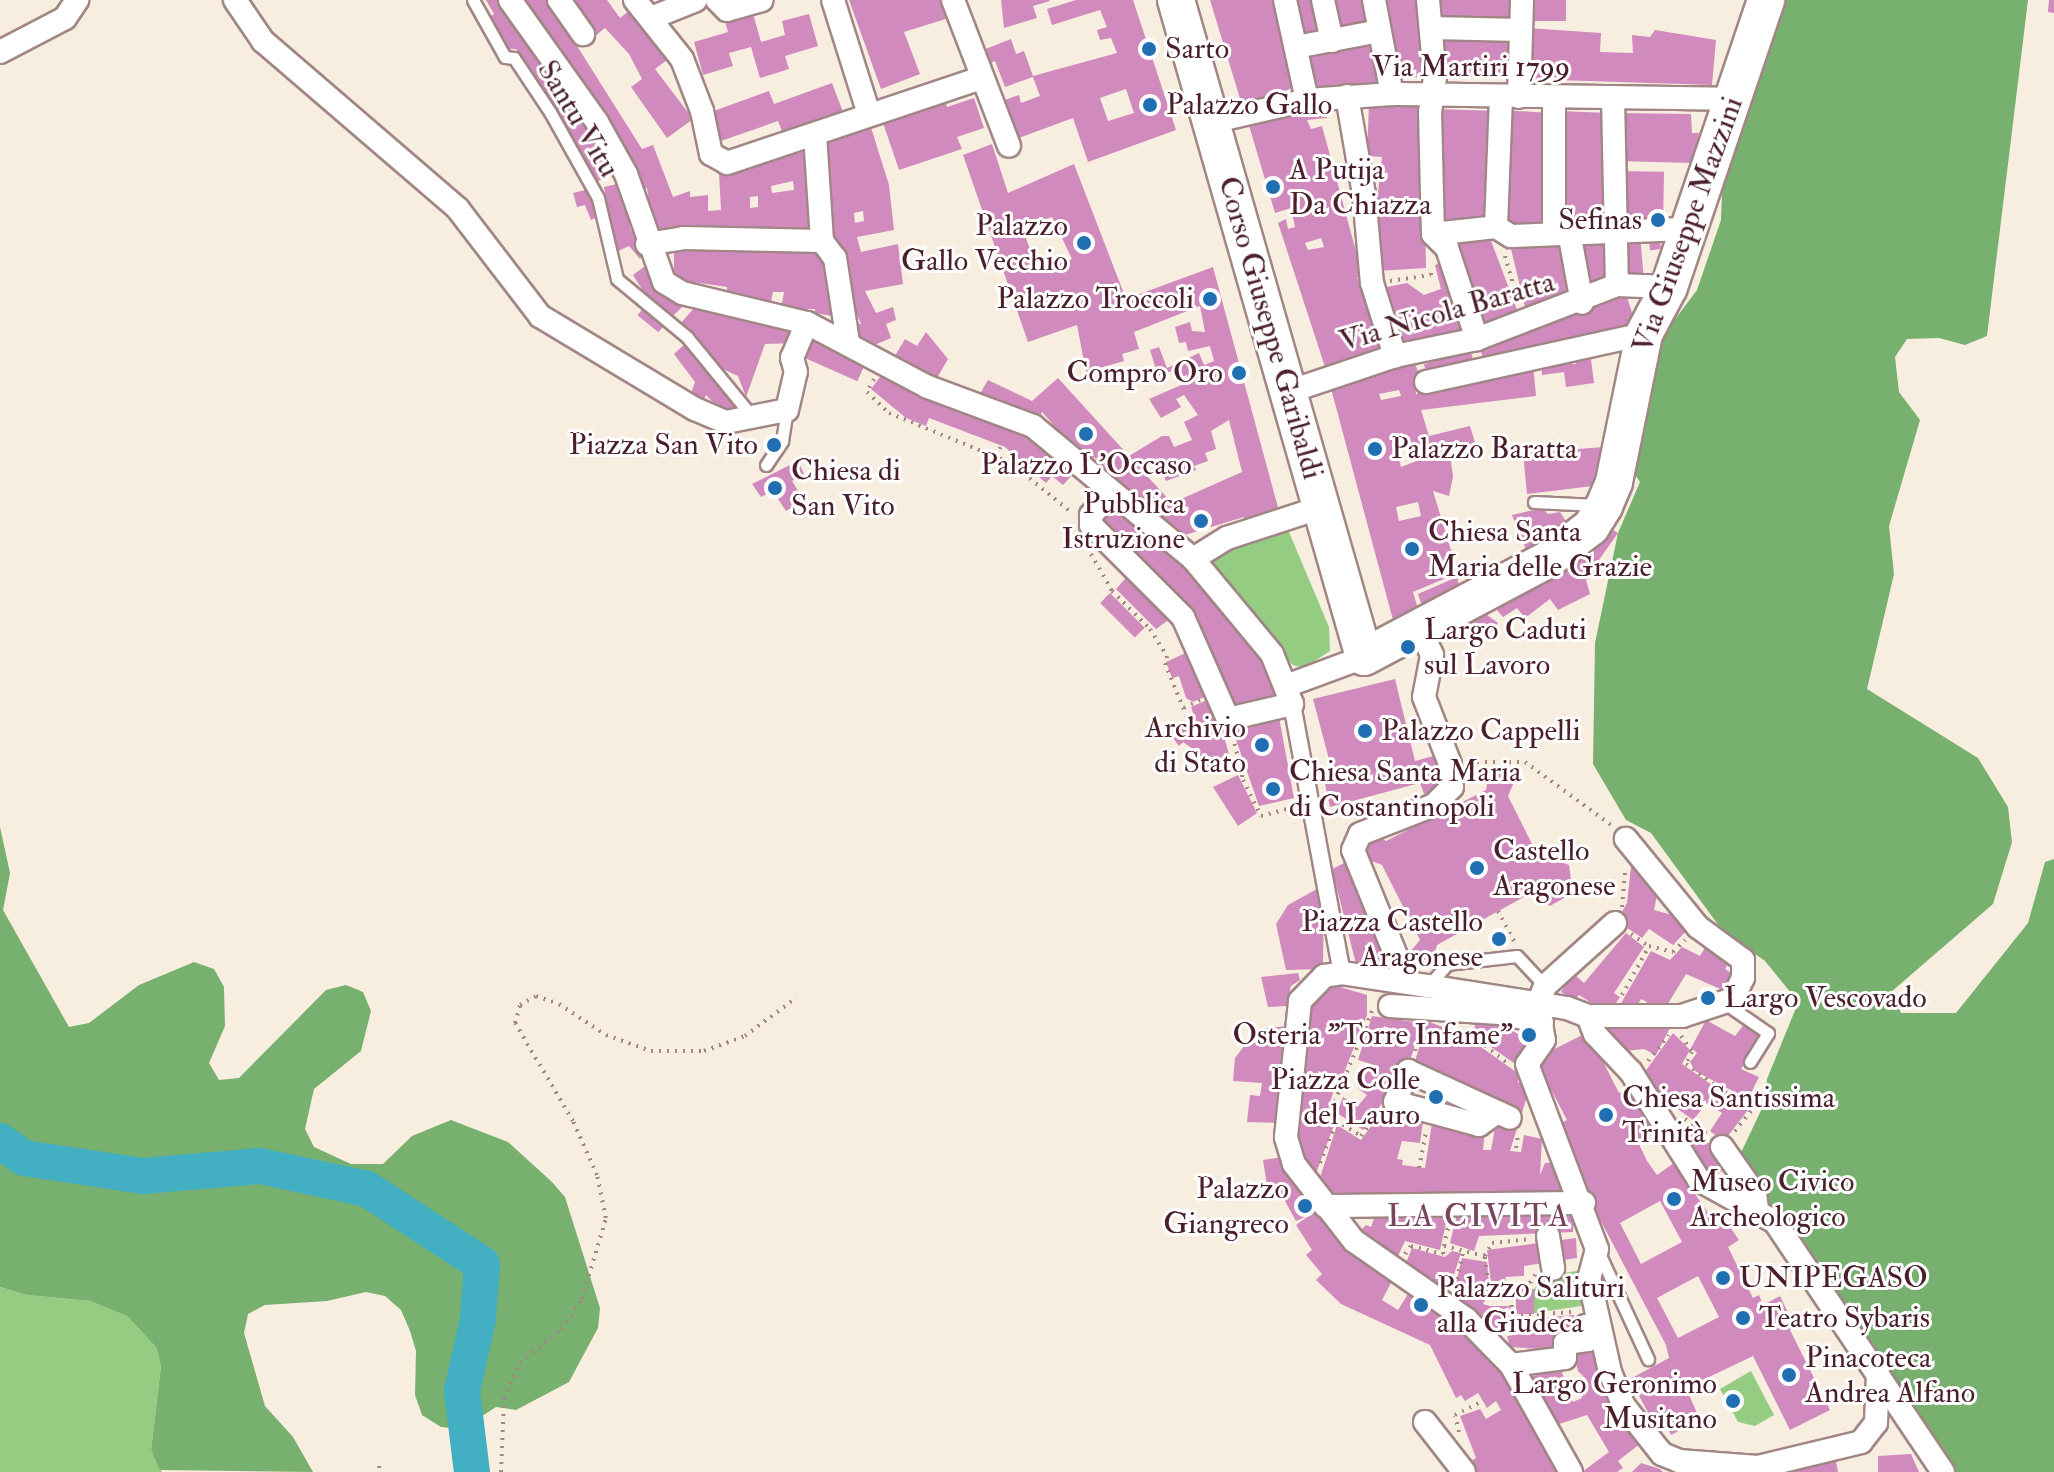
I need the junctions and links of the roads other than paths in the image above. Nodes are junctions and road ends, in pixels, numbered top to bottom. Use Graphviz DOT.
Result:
graph roads {
  1 [pos="77,0"];
  2 [pos="235,0"];
  3 [pos="473,0"];
  4 [pos="510,0"];
  5 [pos="559,0"];
  6 [pos="635,0"];
  7 [pos="717,0"];
  8 [pos="762,0"];
  9 [pos="833,0"];
  10 [pos="953,0"];
  11 [pos="1176,0"];
  12 [pos="1285,0"];
  13 [pos="1323,0"];
  14 [pos="1374,0"];
  15 [pos="1428,0"];
  16 [pos="1522,0"];
  17 [pos="1766,0"];
  18 [pos="688,1"];
  19 [pos="651,18"];
  20 [pos="1431,28"];
  21 [pos="1521,30"];
  22 [pos="1379,31"];
  23 [pos="583,34"];
  24 [pos="1332,41"];
  25 [pos="1296,47"];
  26 [pos="0,52"];
  27 [pos="981,78"];
  28 [pos="1392,94"];
  29 [pos="1435,95"];
  30 [pos="1347,96"];
  31 [pos="1510,96"];
  32 [pos="1554,97"];
  33 [pos="1613,97"];
  34 [pos="1734,99"];
  35 [pos="1307,100"];
  36 [pos="869,114"];
  37 [pos="1211,122"];
  38 [pos="815,135"];
  39 [pos="1009,146"];
  40 [pos="1496,227"];
  41 [pos="1685,229"];
  42 [pos="1614,230"];
  43 [pos="1562,233"];
  44 [pos="1433,234"];
  45 [pos="822,241"];
  46 [pos="647,244"];
  47 [pos="1617,285"];
  48 [pos="1669,287"];
  49 [pos="1582,303"];
  50 [pos="807,323"];
  51 [pos="1644,334"];
  52 [pos="1477,339"];
  53 [pos="848,342"];
  54 [pos="1395,356"];
  55 [pos="1426,382"];
  56 [pos="1288,392"];
  57 [pos="787,410"];
  58 [pos="754,420"];
  59 [pos="766,465"];
  60 [pos="1115,496"];
  61 [pos="1534,502"];
  62 [pos="1604,506"];
  63 [pos="1322,507"];
  64 [pos="1193,559"];
  65 [pos="1421,630"];
  66 [pos="1364,657"];
  67 [pos="1293,690"];
  68 [pos="1626,839"];
  69 [pos="1615,923"];
  70 [pos="1342,973"];
  71 [pos="1402,982"];
  72 [pos="1428,986"];
  73 [pos="1542,1004"];
  74 [pos="1726,1004"];
  75 [pos="1390,1006"];
  76 [pos="1588,1016"];
  77 [pos="1750,1062"];
  78 [pos="1508,1117"];
  79 [pos="1547,1127"];
  80 [pos="1722,1147"];
  81 [pos="1584,1203"];
  82 [pos="1325,1206"];
  83 [pos="1757,1208"];
  84 [pos="1548,1236"];
  85 [pos="1597,1249"];
  86 [pos="1545,1273"];
  87 [pos="1596,1316"];
  88 [pos="1648,1359"];
  89 [pos="1511,1365"];
  90 [pos="1878,1373"];
  91 [pos="1425,1422"];
  92 [pos="1703,1468"];
  93 [pos="1760,1470"];
  94 [pos="1464,1472"];
  95 [pos="1571,1472"];
  96 [pos="1943,1472"];
  1 -- 26 [label="street"];
  2 -- 58 [label="street"];
  3 -- 58 [label="lane, Santu Vitu"];
  4 -- 46 [label="street"];
  5 -- 23 [label="street"];
  6 -- 19 [label="street"];
  7 -- 8 [label="street"];
  9 -- 36 [label="street"];
  10 -- 27 [label="street"];
  11 -- 37 [label="main road, Corso Giuseppe Garibaldi"];
  12 -- 25 [label="street"];
  13 -- 24 [label="street"];
  14 -- 22 [label="street"];
  15 -- 20 [label="street"];
  16 -- 21 [label="street"];
  17 -- 34 [label="main road, Via Giuseppe Mazzini"];
  18 -- 19 [label="street"];
  19 -- 38 [label="street"];
  20 -- 21 [label="street"];
  20 -- 29 [label="street"];
  21 -- 31 [label="street"];
  22 -- 24 [label="street"];
  22 -- 28 [label="street"];
  24 -- 25 [label="street"];
  25 -- 35 [label="street"];
  27 -- 36 [label="street"];
  27 -- 39 [label="street"];
  28 -- 29 [label="street, Via Martiri 1799"];
  28 -- 30 [label="street, Via Martiri 1799"];
  29 -- 31 [label="street, Via Martiri 1799"];
  29 -- 44 [label="street"];
  30 -- 35 [label="street, Via Martiri 1799"];
  30 -- 54 [label="street"];
  31 -- 32 [label="street, Via Martiri 1799"];
  31 -- 40 [label="street"];
  32 -- 33 [label="street, Via Martiri 1799"];
  32 -- 43 [label="street"];
  33 -- 34 [label="street, Via Martiri 1799"];
  33 -- 42 [label="street"];
  34 -- 41 [label="main road, Via Giuseppe Mazzini"];
  35 -- 37 [label="street, Via Martiri 1799"];
  36 -- 38 [label="street"];
  37 -- 56 [label="main road, Corso Giuseppe Garibaldi"];
  38 -- 45 [label="street"];
  40 -- 43 [label="street"];
  40 -- 44 [label="street"];
  41 -- 42 [label="street"];
  41 -- 48 [label="main road, Via Giuseppe Mazzini"];
  42 -- 43 [label="street"];
  42 -- 47 [label="street"];
  43 -- 49 [label="street"];
  44 -- 52 [label="street"];
  45 -- 46 [label="street"];
  45 -- 53 [label="street"];
  46 -- 50 [label="street"];
  47 -- 48 [label="street, Via Nicola Baratta"];
  47 -- 49 [label="street, Via Nicola Baratta"];
  48 -- 51 [label="main road, Via Giuseppe Mazzini"];
  49 -- 52 [label="street, Via Nicola Baratta"];
  50 -- 53 [label="street"];
  50 -- 57 [label="street"];
  51 -- 55 [label="street"];
  51 -- 62 [label="main road, Via Giuseppe Mazzini"];
  52 -- 54 [label="street, Via Nicola Baratta"];
  53 -- 60 [label="street"];
  54 -- 56 [label="street, Via Nicola Baratta"];
  56 -- 63 [label="main road, Corso Giuseppe Garibaldi"];
  57 -- 58 [label="street"];
  57 -- 59 [label="lane"];
  60 -- 64 [label="street"];
  60 -- 67 [label="street"];
  61 -- 62 [label="lane"];
  62 -- 65 [label="main road, Via Giuseppe Mazzini"];
  63 -- 64 [label="street"];
  63 -- 66 [label="main road, Corso Giuseppe Garibaldi"];
  64 -- 67 [label="street"];
  65 -- 66 [label="main road"];
  65 -- 71 [label="street"];
  66 -- 67 [label="street"];
  67 -- 70 [label="street"];
  68 -- 74 [label="street"];
  69 -- 73 [label="street"];
  70 -- 71 [label="street"];
  70 -- 82 [label="street"];
  71 -- 72 [label="street"];
  72 -- 73 [label="street"];
  72 -- 73 [label="lane"];
  73 -- 75 [label="street"];
  73 -- 76 [label="street"];
  73 -- 79 [label="street"];
  74 -- 76 [label="street"];
  74 -- 77 [label="lane"];
  76 -- 83 [label="street"];
  78 -- 78 [label="street"];
  78 -- 79 [label="street"];
  79 -- 81 [label="street"];
  80 -- 83 [label="street"];
  81 -- 82 [label="street"];
  81 -- 85 [label="street"];
  82 -- 89 [label="street"];
  83 -- 90 [label="street"];
  84 -- 86 [label="street"];
  85 -- 87 [label="street"];
  85 -- 88 [label="lane"];
  87 -- 89 [label="street"];
  87 -- 92 [label="street"];
  89 -- 95 [label="street"];
  90 -- 93 [label="street"];
  90 -- 96 [label="street"];
  91 -- 94 [label="street"];
  92 -- 93 [label="street"];
}
